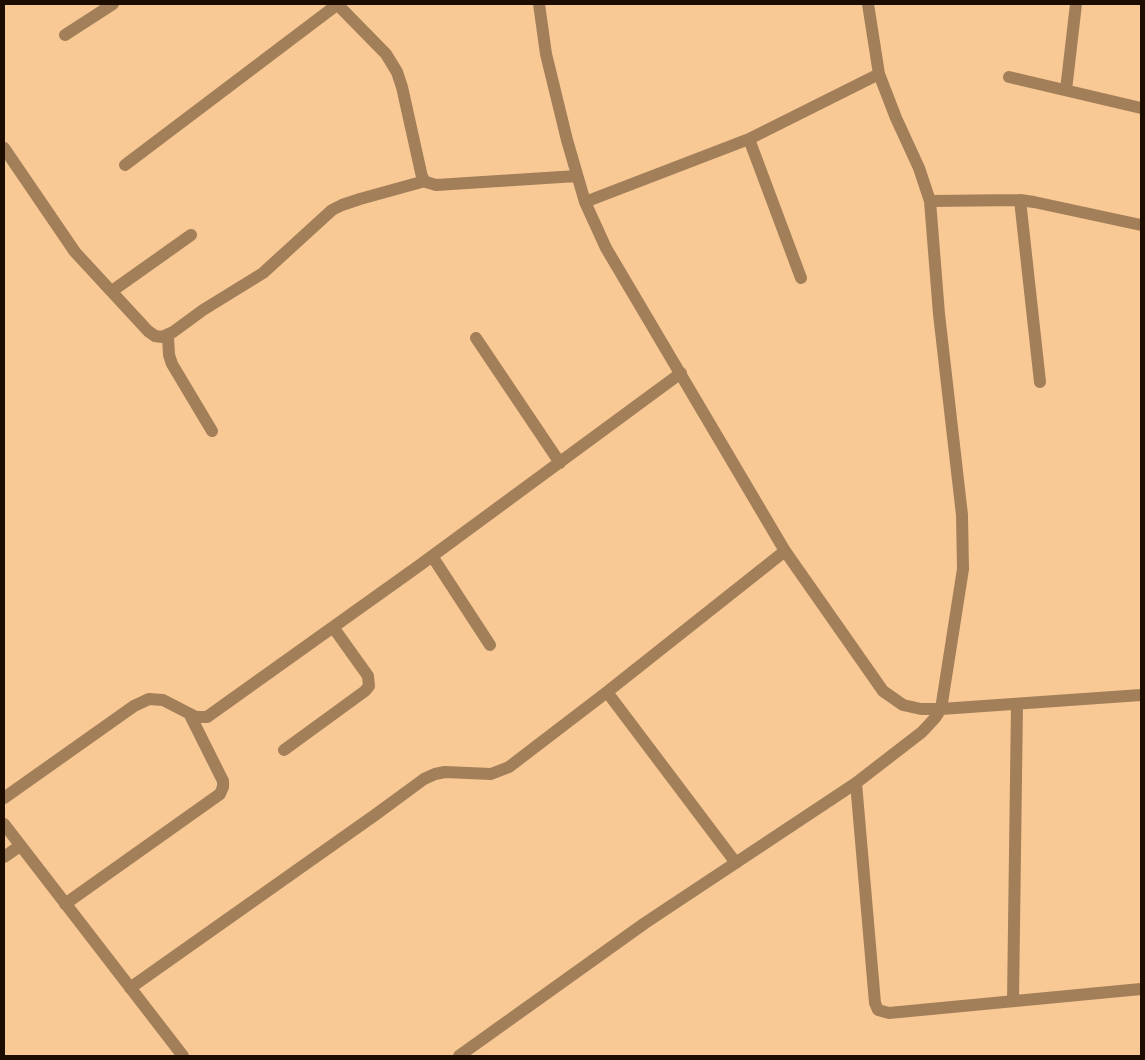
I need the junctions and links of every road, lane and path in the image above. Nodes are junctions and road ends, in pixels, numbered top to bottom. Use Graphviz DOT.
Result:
graph roads {
  1 [pos="113,4"];
  2 [pos="337,4"];
  3 [pos="539,4"];
  4 [pos="868,4"];
  5 [pos="1076,4"];
  6 [pos="65,35"];
  7 [pos="879,74"];
  8 [pos="1009,77"];
  9 [pos="1066,90"];
  10 [pos="1141,108"];
  11 [pos="749,139"];
  12 [pos="4,148"];
  13 [pos="125,165"];
  14 [pos="577,176"];
  15 [pos="425,181"];
  16 [pos="1020,200"];
  17 [pos="585,202"];
  18 [pos="930,202"];
  19 [pos="1141,226"];
  20 [pos="191,235"];
  21 [pos="801,278"];
  22 [pos="112,291"];
  23 [pos="168,336"];
  24 [pos="476,338"];
  25 [pos="681,373"];
  26 [pos="1040,382"];
  27 [pos="212,431"];
  28 [pos="560,462"];
  29 [pos="785,551"];
  30 [pos="432,556"];
  31 [pos="333,627"];
  32 [pos="490,645"];
  33 [pos="607,692"];
  34 [pos="1141,695"];
  35 [pos="1017,704"];
  36 [pos="941,710"];
  37 [pos="190,715"];
  38 [pos="284,750"];
  39 [pos="856,783"];
  40 [pos="4,798"];
  41 [pos="4,824"];
  42 [pos="20,846"];
  43 [pos="4,857"];
  44 [pos="736,863"];
  45 [pos="65,904"];
  46 [pos="130,988"];
  47 [pos="1141,989"];
  48 [pos="1013,1001"];
  49 [pos="183,1056"];
  50 [pos="459,1056"];
  1 -- 6 [label="street"];
  2 -- 13 [label="street"];
  2 -- 15 [label="street"];
  3 -- 14 [label="street"];
  4 -- 7 [label="street"];
  5 -- 9 [label="street"];
  7 -- 11 [label="street"];
  7 -- 18 [label="street"];
  8 -- 9 [label="street"];
  9 -- 10 [label="street"];
  11 -- 17 [label="street"];
  11 -- 21 [label="street"];
  12 -- 22 [label="street"];
  14 -- 15 [label="street"];
  14 -- 17 [label="street"];
  15 -- 23 [label="street"];
  16 -- 18 [label="street"];
  16 -- 19 [label="street"];
  16 -- 26 [label="street"];
  17 -- 25 [label="street"];
  18 -- 36 [label="street"];
  20 -- 22 [label="street"];
  22 -- 23 [label="street"];
  23 -- 27 [label="street"];
  24 -- 28 [label="street"];
  25 -- 28 [label="street"];
  25 -- 29 [label="street"];
  28 -- 30 [label="street"];
  29 -- 33 [label="street"];
  29 -- 36 [label="street"];
  30 -- 31 [label="street"];
  30 -- 32 [label="street"];
  31 -- 37 [label="street"];
  31 -- 38 [label="street"];
  33 -- 44 [label="street"];
  33 -- 46 [label="street"];
  34 -- 35 [label="street"];
  35 -- 36 [label="street"];
  35 -- 48 [label="street"];
  36 -- 39 [label="street"];
  37 -- 40 [label="street"];
  37 -- 45 [label="street"];
  39 -- 44 [label="street"];
  39 -- 48 [label="street"];
  41 -- 42 [label="street"];
  42 -- 43 [label="street"];
  42 -- 45 [label="street"];
  44 -- 50 [label="street"];
  45 -- 46 [label="street"];
  46 -- 49 [label="street"];
  47 -- 48 [label="street"];
}
